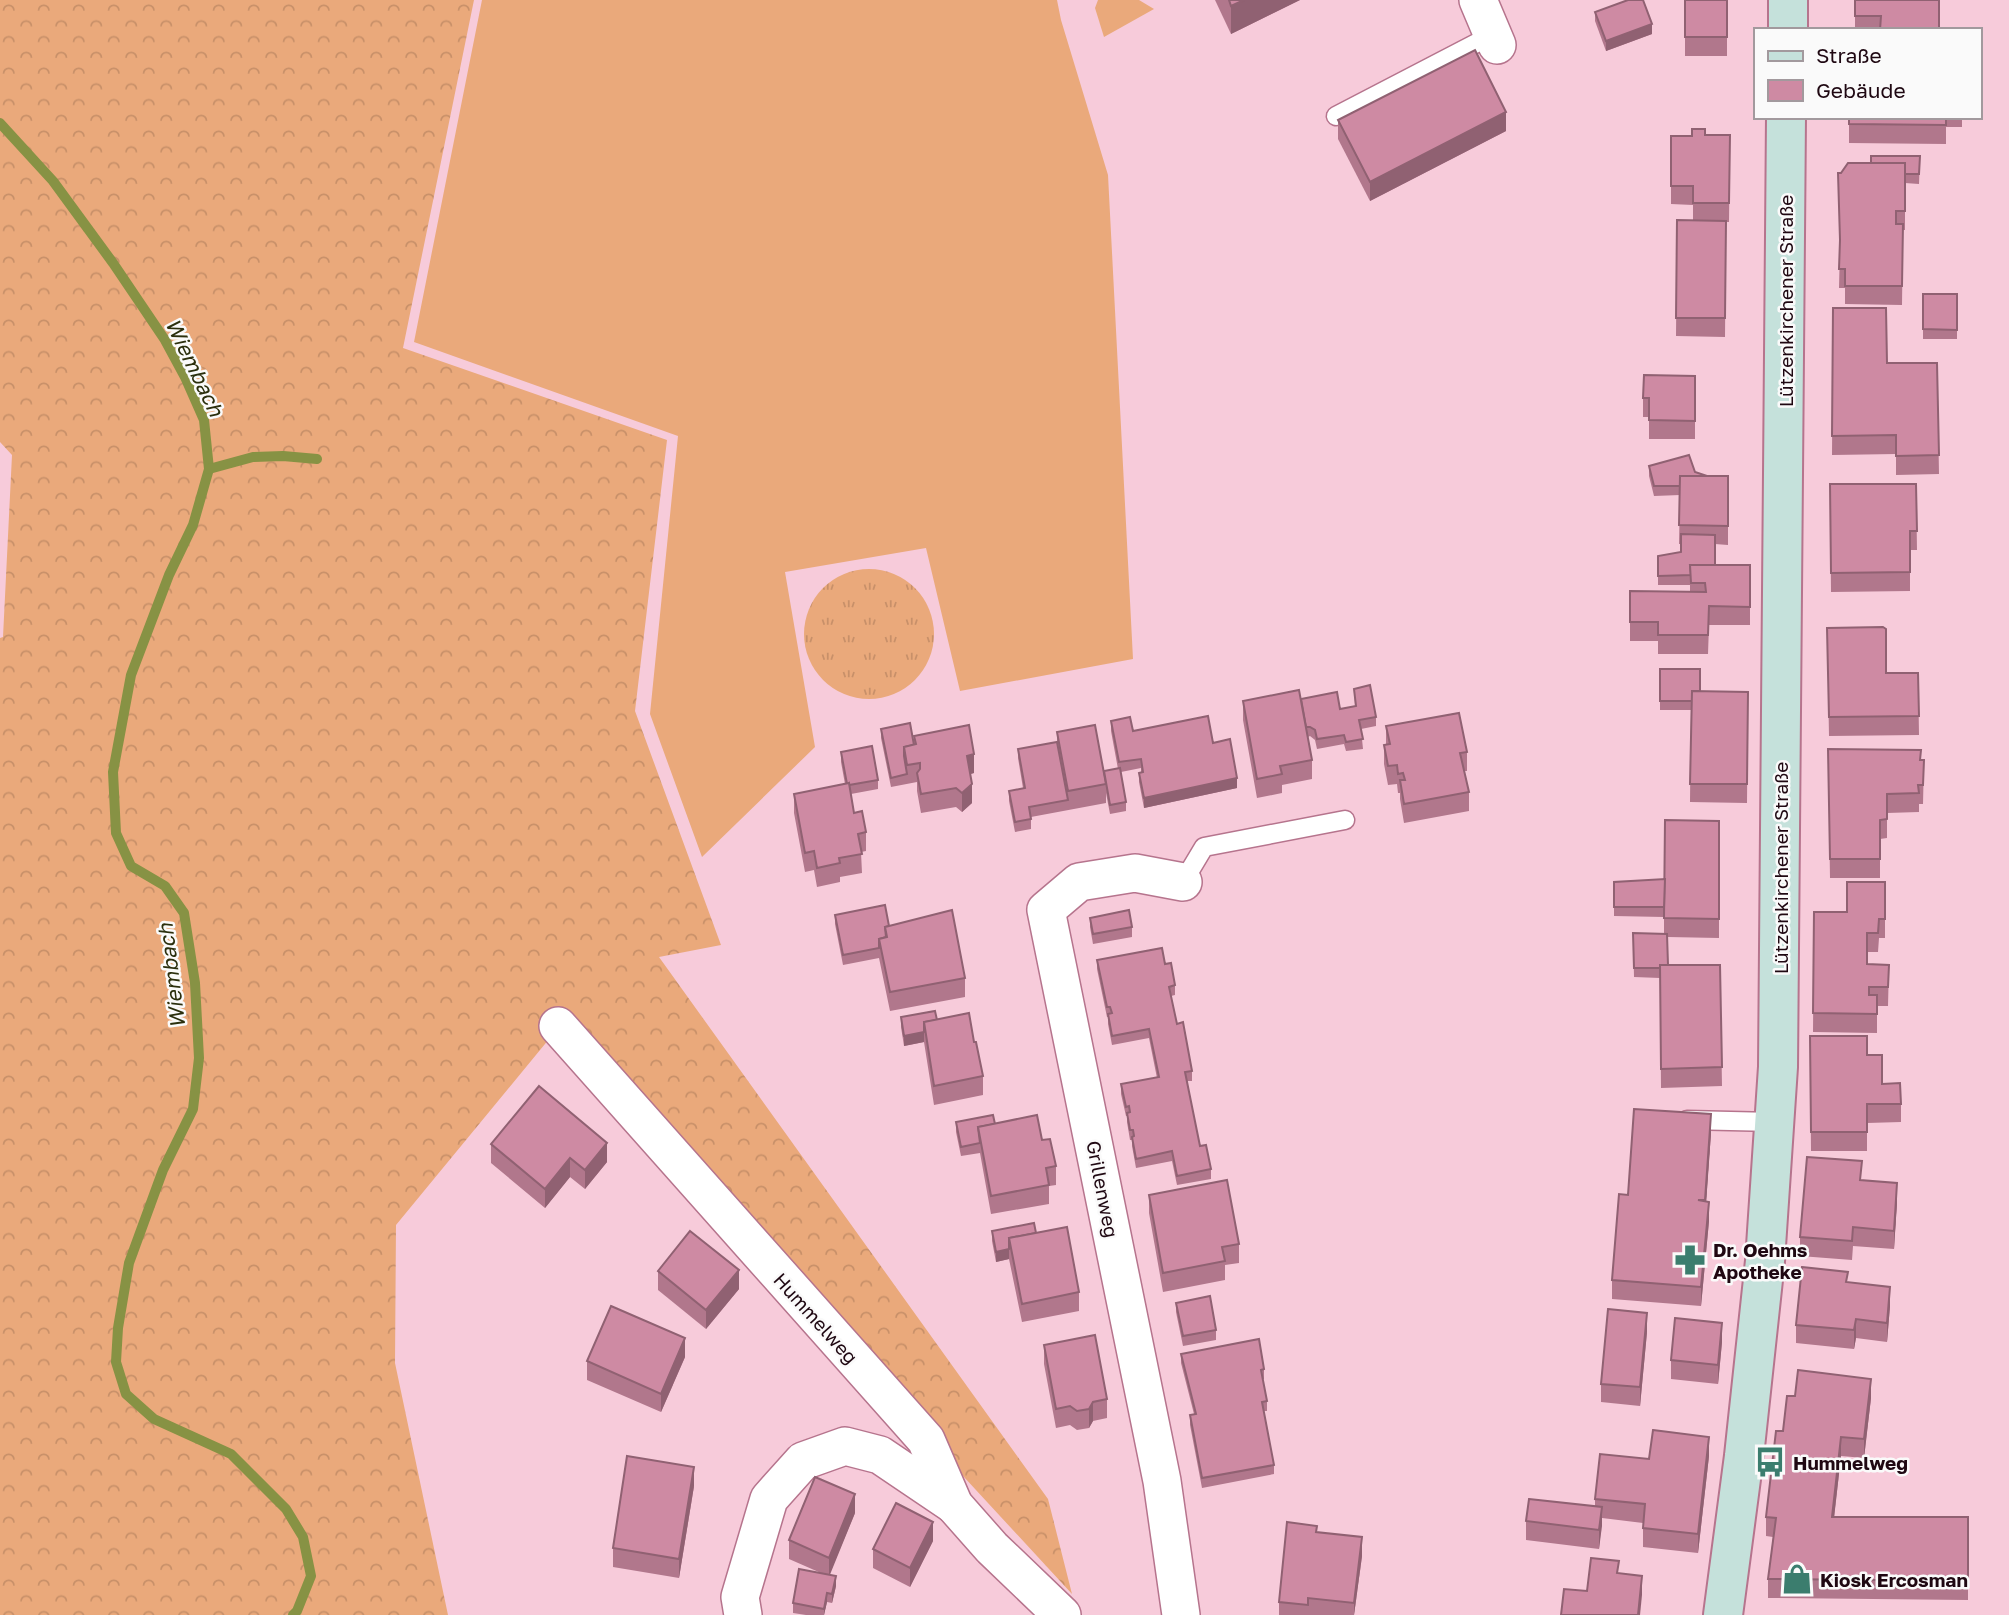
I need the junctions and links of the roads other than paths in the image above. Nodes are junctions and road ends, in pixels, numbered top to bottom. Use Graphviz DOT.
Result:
graph roads {
  1 [pos="1478,0"];
  2 [pos="1788,0"];
  3 [pos="1788,28"];
  4 [pos="1494,40"];
  5 [pos="1336,116"];
  6 [pos="1786,119"];
  7 [pos="1345,820"];
  8 [pos="1183,882"];
  9 [pos="558,1026"];
  10 [pos="1672,1120"];
  11 [pos="1774,1122"];
  12 [pos="954,1505"];
  13 [pos="743,1615"];
  14 [pos="1062,1615"];
  15 [pos="1181,1615"];
  16 [pos="1723,1615"];
  1 -- 4 [label="street"];
  2 -- 3 [label="main road"];
  4 -- 5 [label="lane"];
  6 -- 11 [label="main road, Lützenkirchener Straße"];
  7 -- 8 [label="lane"];
  8 -- 15 [label="street, Grillenweg"];
  9 -- 12 [label="street, Hummelweg"];
  10 -- 11 [label="lane"];
  11 -- 16 [label="main road, Lützenkirchener Straße"];
  12 -- 13 [label="street"];
  12 -- 14 [label="street, Hummelweg"];
}
